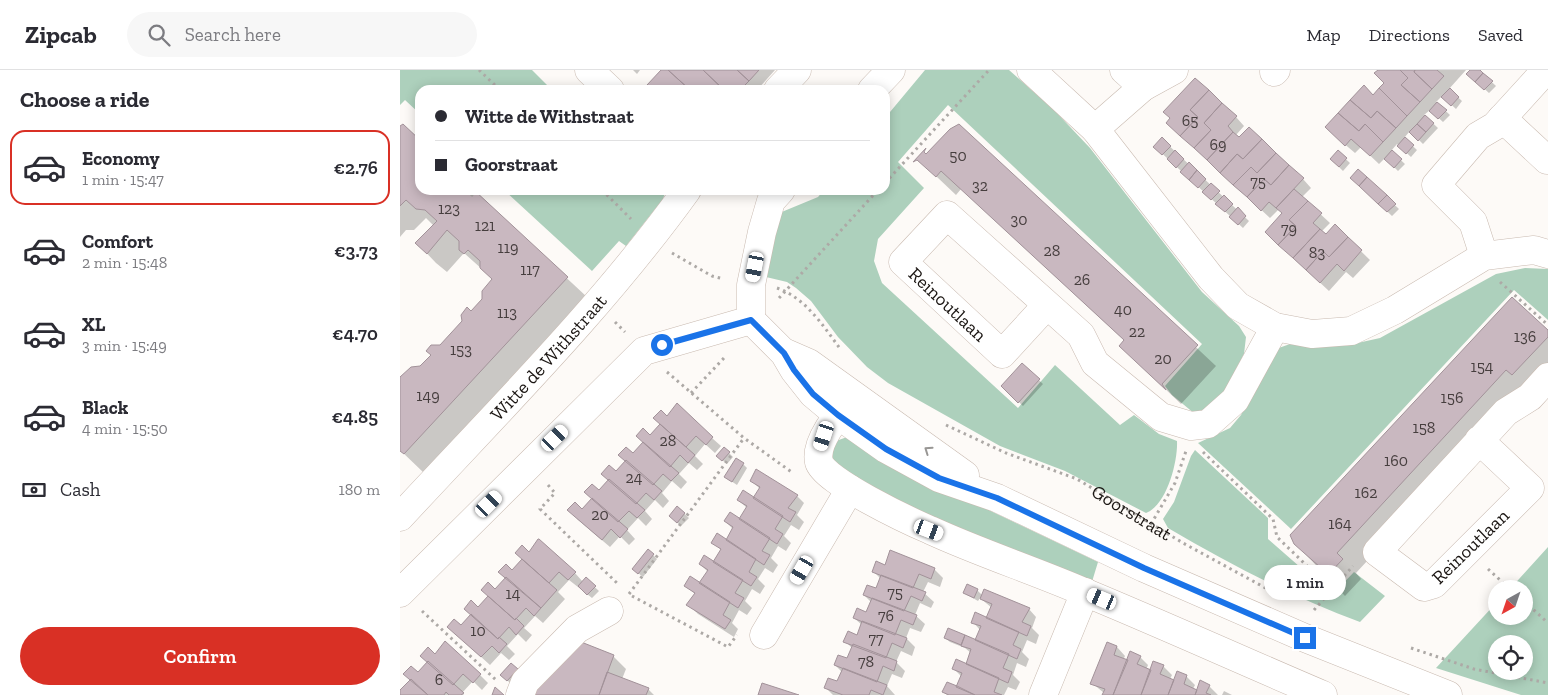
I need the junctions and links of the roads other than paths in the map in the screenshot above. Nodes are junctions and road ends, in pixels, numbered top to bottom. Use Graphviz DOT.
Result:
graph roads {
  1 [pos="588,70"];
  2 [pos="796,70"];
  3 [pos="891,70"];
  4 [pos="1031,70"];
  5 [pos="1174,70"];
  6 [pos="1546,70"];
  7 [pos="1134,79"];
  8 [pos="604,85"];
  9 [pos="782,85"];
  10 [pos="877,85"];
  11 [pos="1502,118"];
  12 [pos="1095,129"];
  13 [pos="1547,160"];
  14 [pos="683,195"];
  15 [pos="776,195"];
  16 [pos="1548,254"];
  17 [pos="1484,256"];
  18 [pos="1047,305"];
  19 [pos="753,322"];
  20 [pos="1275,327"];
  21 [pos="1548,377"];
  22 [pos="846,406"];
  23 [pos="1479,440"];
  24 [pos="850,489"];
  25 [pos="400,518"];
  26 [pos="401,592"];
  27 [pos="1085,592"];
  28 [pos="621,599"];
  29 [pos="764,635"];
  30 [pos="510,690"];
  31 [pos="1319,694"];
  32 [pos="1043,695"];
  33 [pos="1448,695"];
  1 -- 8 [label="street"];
  2 -- 9 [label="street"];
  3 -- 10 [label="street"];
  4 -- 12 [label="street"];
  5 -- 7 [label="street"];
  6 -- 11 [label="street"];
  7 -- 12 [label="street"];
  11 -- 13 [label="street"];
  11 -- 17 [label="street"];
  12 -- 20 [label="street"];
  14 -- 25 [label="street, Witte de Withstraat"];
  15 -- 19 [label="street"];
  16 -- 17 [label="street"];
  17 -- 20 [label="street"];
  18 -- 18 [label="street, Reinoutlaan"];
  18 -- 20 [label="street, Reinoutlaan"];
  19 -- 22 [label="street"];
  19 -- 26 [label="street"];
  21 -- 23 [label="street"];
  22 -- 24 [label="street"];
  22 -- 33 [label="street"];
  23 -- 23 [label="street, Reinoutlaan"];
  24 -- 27 [label="street"];
  24 -- 29 [label="street"];
  27 -- 31 [label="street"];
  27 -- 32 [label="street"];
  28 -- 30 [label="street"];
}
